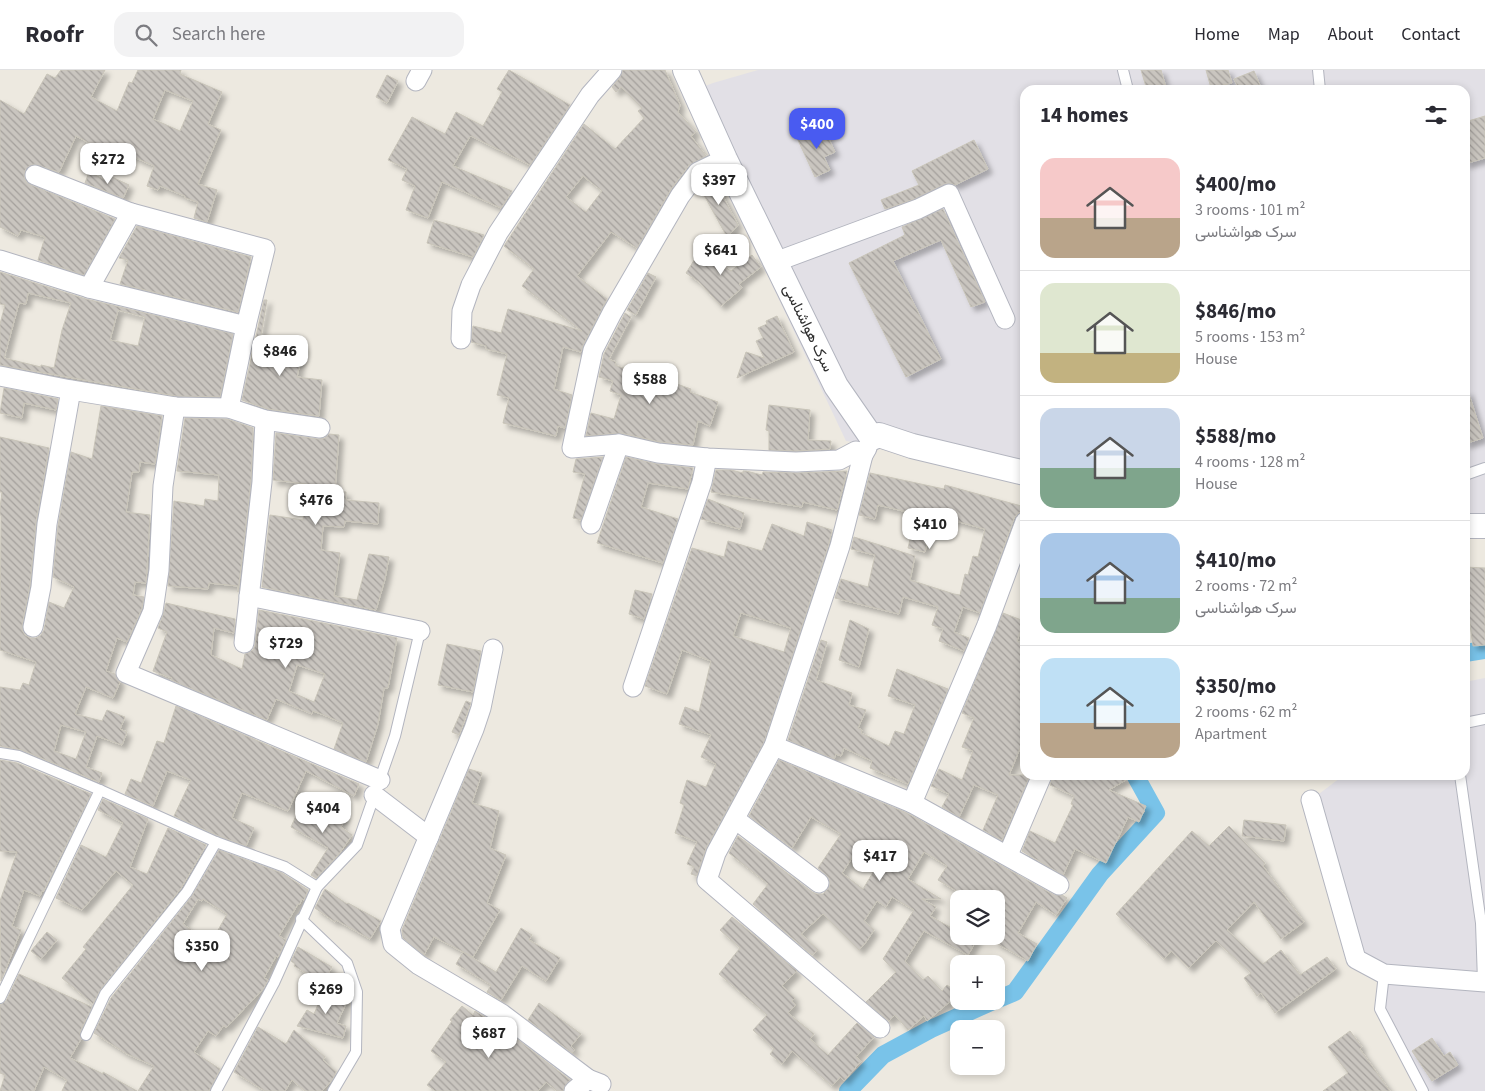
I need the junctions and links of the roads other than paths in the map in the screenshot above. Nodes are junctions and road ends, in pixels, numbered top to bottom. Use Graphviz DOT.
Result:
graph roads {
  1 [pos="612,70"];
  2 [pos="685,70"];
  3 [pos="1122,70"];
  4 [pos="1318,70"];
  5 [pos="1126,85"];
  6 [pos="1320,85"];
  7 [pos="725,158"];
  8 [pos="36,175"];
  9 [pos="131,214"];
  10 [pos="0,260"];
  11 [pos="775,262"];
  12 [pos="89,288"];
  13 [pos="1005,319"];
  14 [pos="246,326"];
  15 [pos="462,339"];
  16 [pos="0,376"];
  17 [pos="72,390"];
  18 [pos="175,408"];
  19 [pos="229,408"];
  20 [pos="265,420"];
  21 [pos="320,428"];
  22 [pos="619,444"];
  23 [pos="867,446"];
  24 [pos="707,458"];
  25 [pos="1485,468"];
  26 [pos="1020,472"];
  27 [pos="1470,473"];
  28 [pos="591,524"];
  29 [pos="1470,526"];
  30 [pos="1485,526"];
  31 [pos="1020,536"];
  32 [pos="249,596"];
  33 [pos="33,627"];
  34 [pos="420,631"];
  35 [pos="244,643"];
  36 [pos="493,650"];
  37 [pos="633,687"];
  38 [pos="1485,719"];
  39 [pos="1470,723"];
  40 [pos="774,746"];
  41 [pos="0,753"];
  42 [pos="1040,780"];
  43 [pos="1461,780"];
  44 [pos="377,787"];
  45 [pos="100,790"];
  46 [pos="1311,800"];
  47 [pos="912,803"];
  48 [pos="735,820"];
  49 [pos="429,837"];
  50 [pos="216,842"];
  51 [pos="1008,855"];
  52 [pos="819,883"];
  53 [pos="1059,885"];
  54 [pos="317,887"];
  55 [pos="301,919"];
  56 [pos="1384,974"];
  57 [pos="1484,981"];
  58 [pos="0,998"];
  59 [pos="880,1028"];
  60 [pos="86,1035"];
  61 [pos="216,1091"];
  62 [pos="333,1091"];
  63 [pos="574,1091"];
  64 [pos="1423,1091"];
  1 -- 15 [label="street"];
  2 -- 7 [label="street, سرک هواشناسی"];
  3 -- 5 [label="lane"];
  4 -- 6 [label="lane"];
  7 -- 11 [label="street, سرک هواشناسی"];
  7 -- 22 [label="street"];
  8 -- 9 [label="street"];
  9 -- 12 [label="street"];
  9 -- 14 [label="street"];
  10 -- 12 [label="street"];
  11 -- 13 [label="street"];
  11 -- 23 [label="street, سرک هواشناسی"];
  12 -- 14 [label="street"];
  14 -- 19 [label="street"];
  16 -- 17 [label="street"];
  17 -- 18 [label="street"];
  17 -- 33 [label="street"];
  18 -- 19 [label="street"];
  18 -- 44 [label="street"];
  19 -- 20 [label="street"];
  20 -- 21 [label="street"];
  20 -- 32 [label="street"];
  22 -- 24 [label="street"];
  22 -- 28 [label="street"];
  23 -- 24 [label="street"];
  23 -- 26 [label="street"];
  23 -- 40 [label="street"];
  24 -- 37 [label="street"];
  25 -- 27 [label="lane"];
  29 -- 30 [label="street"];
  31 -- 47 [label="street"];
  32 -- 34 [label="street"];
  32 -- 35 [label="street"];
  34 -- 44 [label="lane"];
  36 -- 49 [label="street"];
  38 -- 39 [label="lane"];
  40 -- 47 [label="street"];
  40 -- 48 [label="street"];
  41 -- 45 [label="lane"];
  42 -- 51 [label="street"];
  43 -- 57 [label="lane"];
  44 -- 49 [label="street"];
  44 -- 54 [label="lane"];
  45 -- 50 [label="lane"];
  45 -- 58 [label="lane"];
  46 -- 56 [label="street"];
  47 -- 51 [label="street"];
  48 -- 52 [label="street"];
  48 -- 59 [label="street"];
  49 -- 63 [label="street"];
  50 -- 54 [label="lane"];
  50 -- 60 [label="lane"];
  51 -- 53 [label="street"];
  54 -- 55 [label="lane"];
  55 -- 61 [label="lane"];
  55 -- 62 [label="lane"];
  56 -- 57 [label="street"];
  56 -- 64 [label="lane"];
}
